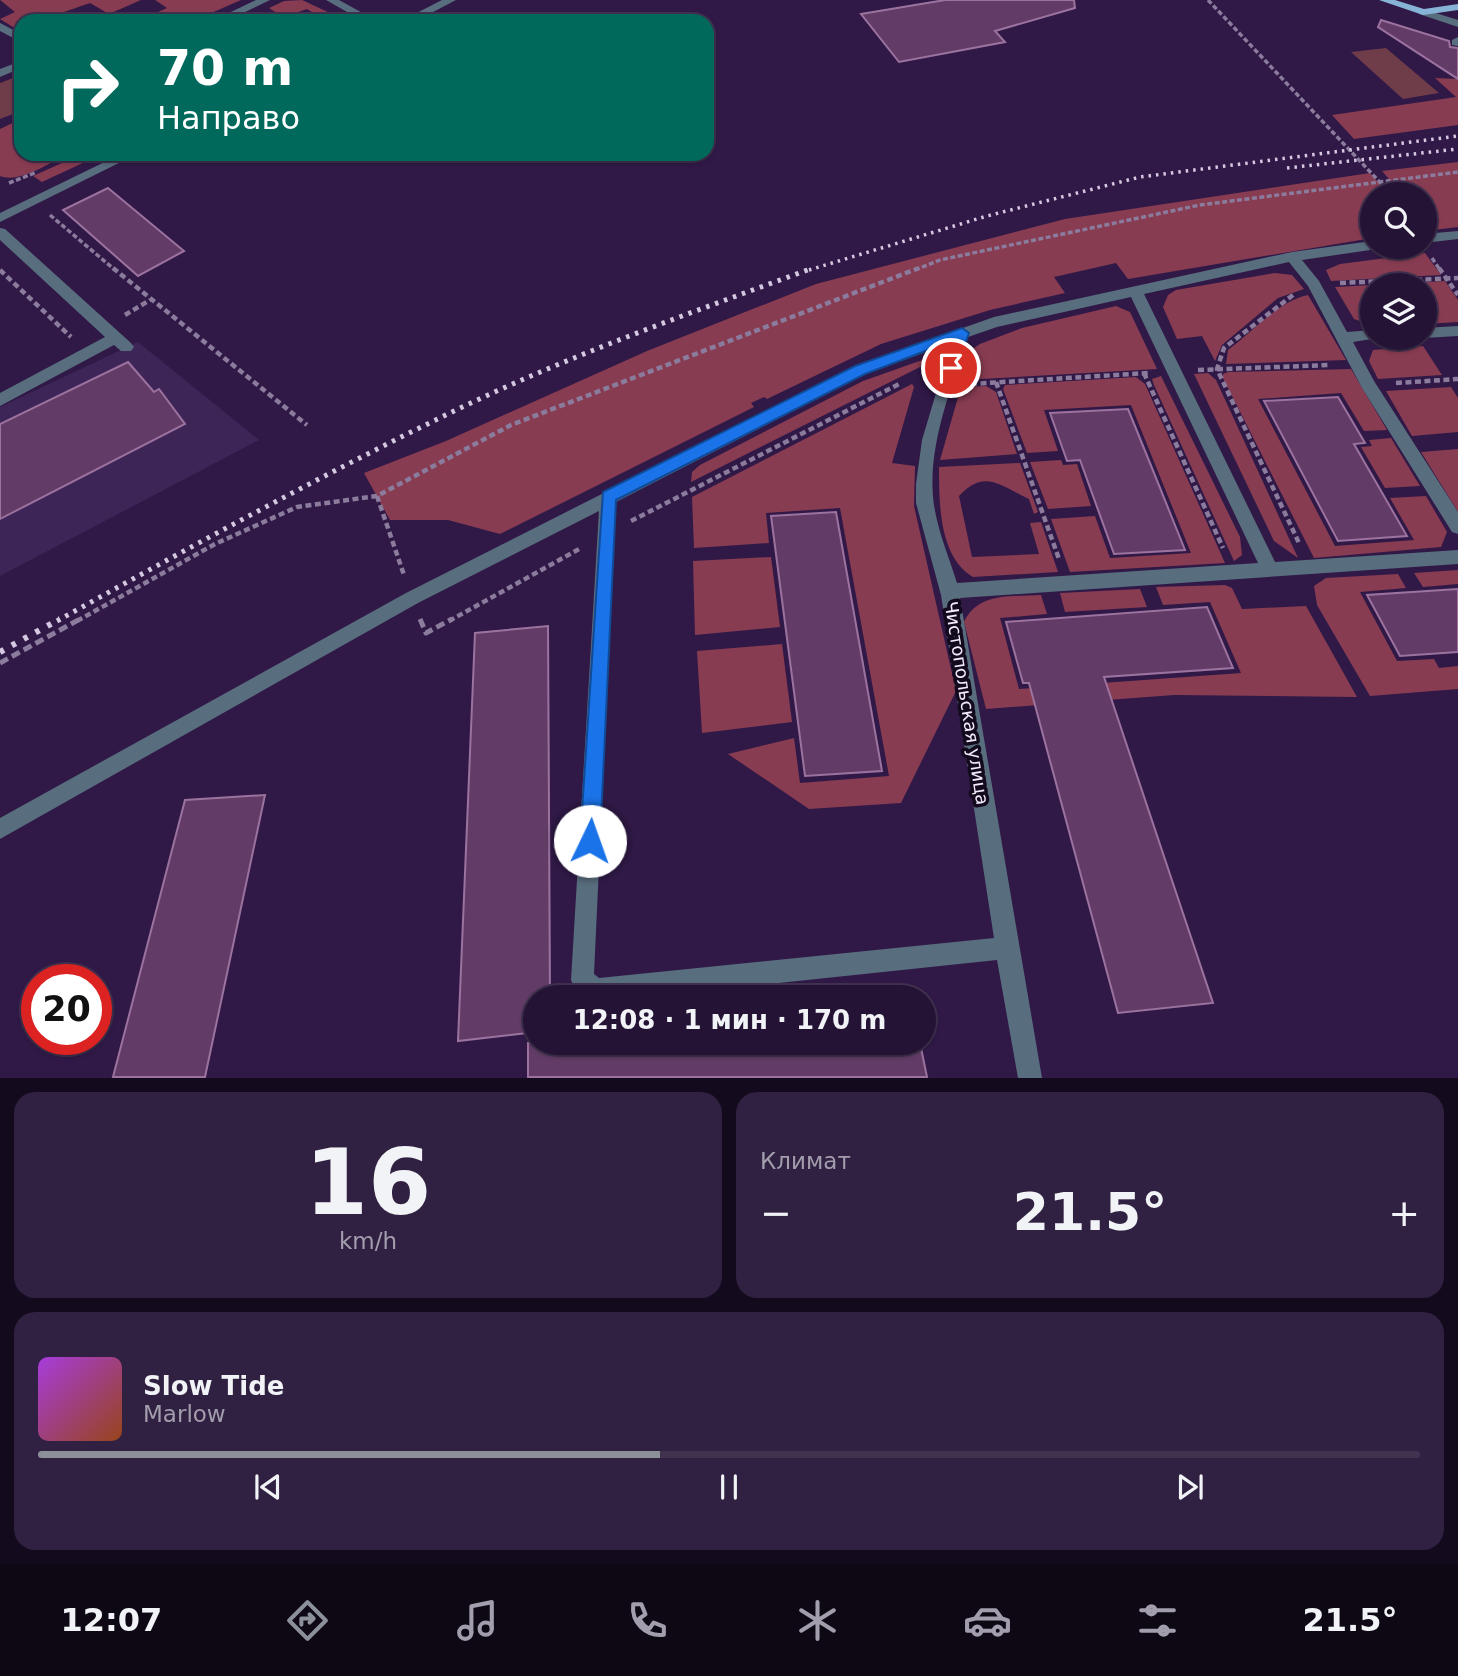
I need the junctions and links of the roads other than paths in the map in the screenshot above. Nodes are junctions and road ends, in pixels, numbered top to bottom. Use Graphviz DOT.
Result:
graph roads {
  1 [pos="265,0"];
  2 [pos="331,0"];
  3 [pos="451,0"];
  4 [pos="1384,0"];
  5 [pos="1458,7"];
  6 [pos="1423,12"];
  7 [pos="234,14"];
  8 [pos="358,14"];
  9 [pos="422,14"];
  10 [pos="1458,24"];
  11 [pos="117,161"];
  12 [pos="0,218"];
  13 [pos="0,232"];
  14 [pos="1458,235"];
  15 [pos="1437,238"];
  16 [pos="1360,248"];
  17 [pos="1292,257"];
  18 [pos="1135,289"];
  19 [pos="1458,331"];
  20 [pos="1437,332"];
  21 [pos="962,333"];
  22 [pos="1360,336"];
  23 [pos="1344,337"];
  24 [pos="0,400"];
  25 [pos="608,497"];
  26 [pos="1458,527"];
  27 [pos="1458,556"];
  28 [pos="1270,570"];
  29 [pos="950,590"];
  30 [pos="0,829"];
  31 [pos="1005,948"];
  32 [pos="1030,1077"];
  1 -- 7 [label="street"];
  2 -- 8 [label="street"];
  3 -- 9 [label="street"];
  4 -- 6 [label="main road"];
  5 -- 6 [label="main road"];
  6 -- 10 [label="street"];
  11 -- 12 [label="street"];
  13 -- 24 [label="street"];
  14 -- 15 [label="street"];
  16 -- 17 [label="street"];
  17 -- 18 [label="street"];
  17 -- 23 [label="street"];
  18 -- 21 [label="street"];
  18 -- 28 [label="street"];
  19 -- 20 [label="street"];
  21 -- 25 [label="street"];
  21 -- 29 [label="street, Чистопольская улица"];
  22 -- 23 [label="street"];
  23 -- 26 [label="street"];
  25 -- 30 [label="street"];
  25 -- 31 [label="street"];
  27 -- 28 [label="street"];
  28 -- 29 [label="street"];
  29 -- 31 [label="street, Чистопольская улица"];
  31 -- 32 [label="street, Чистопольская улица"];
}
